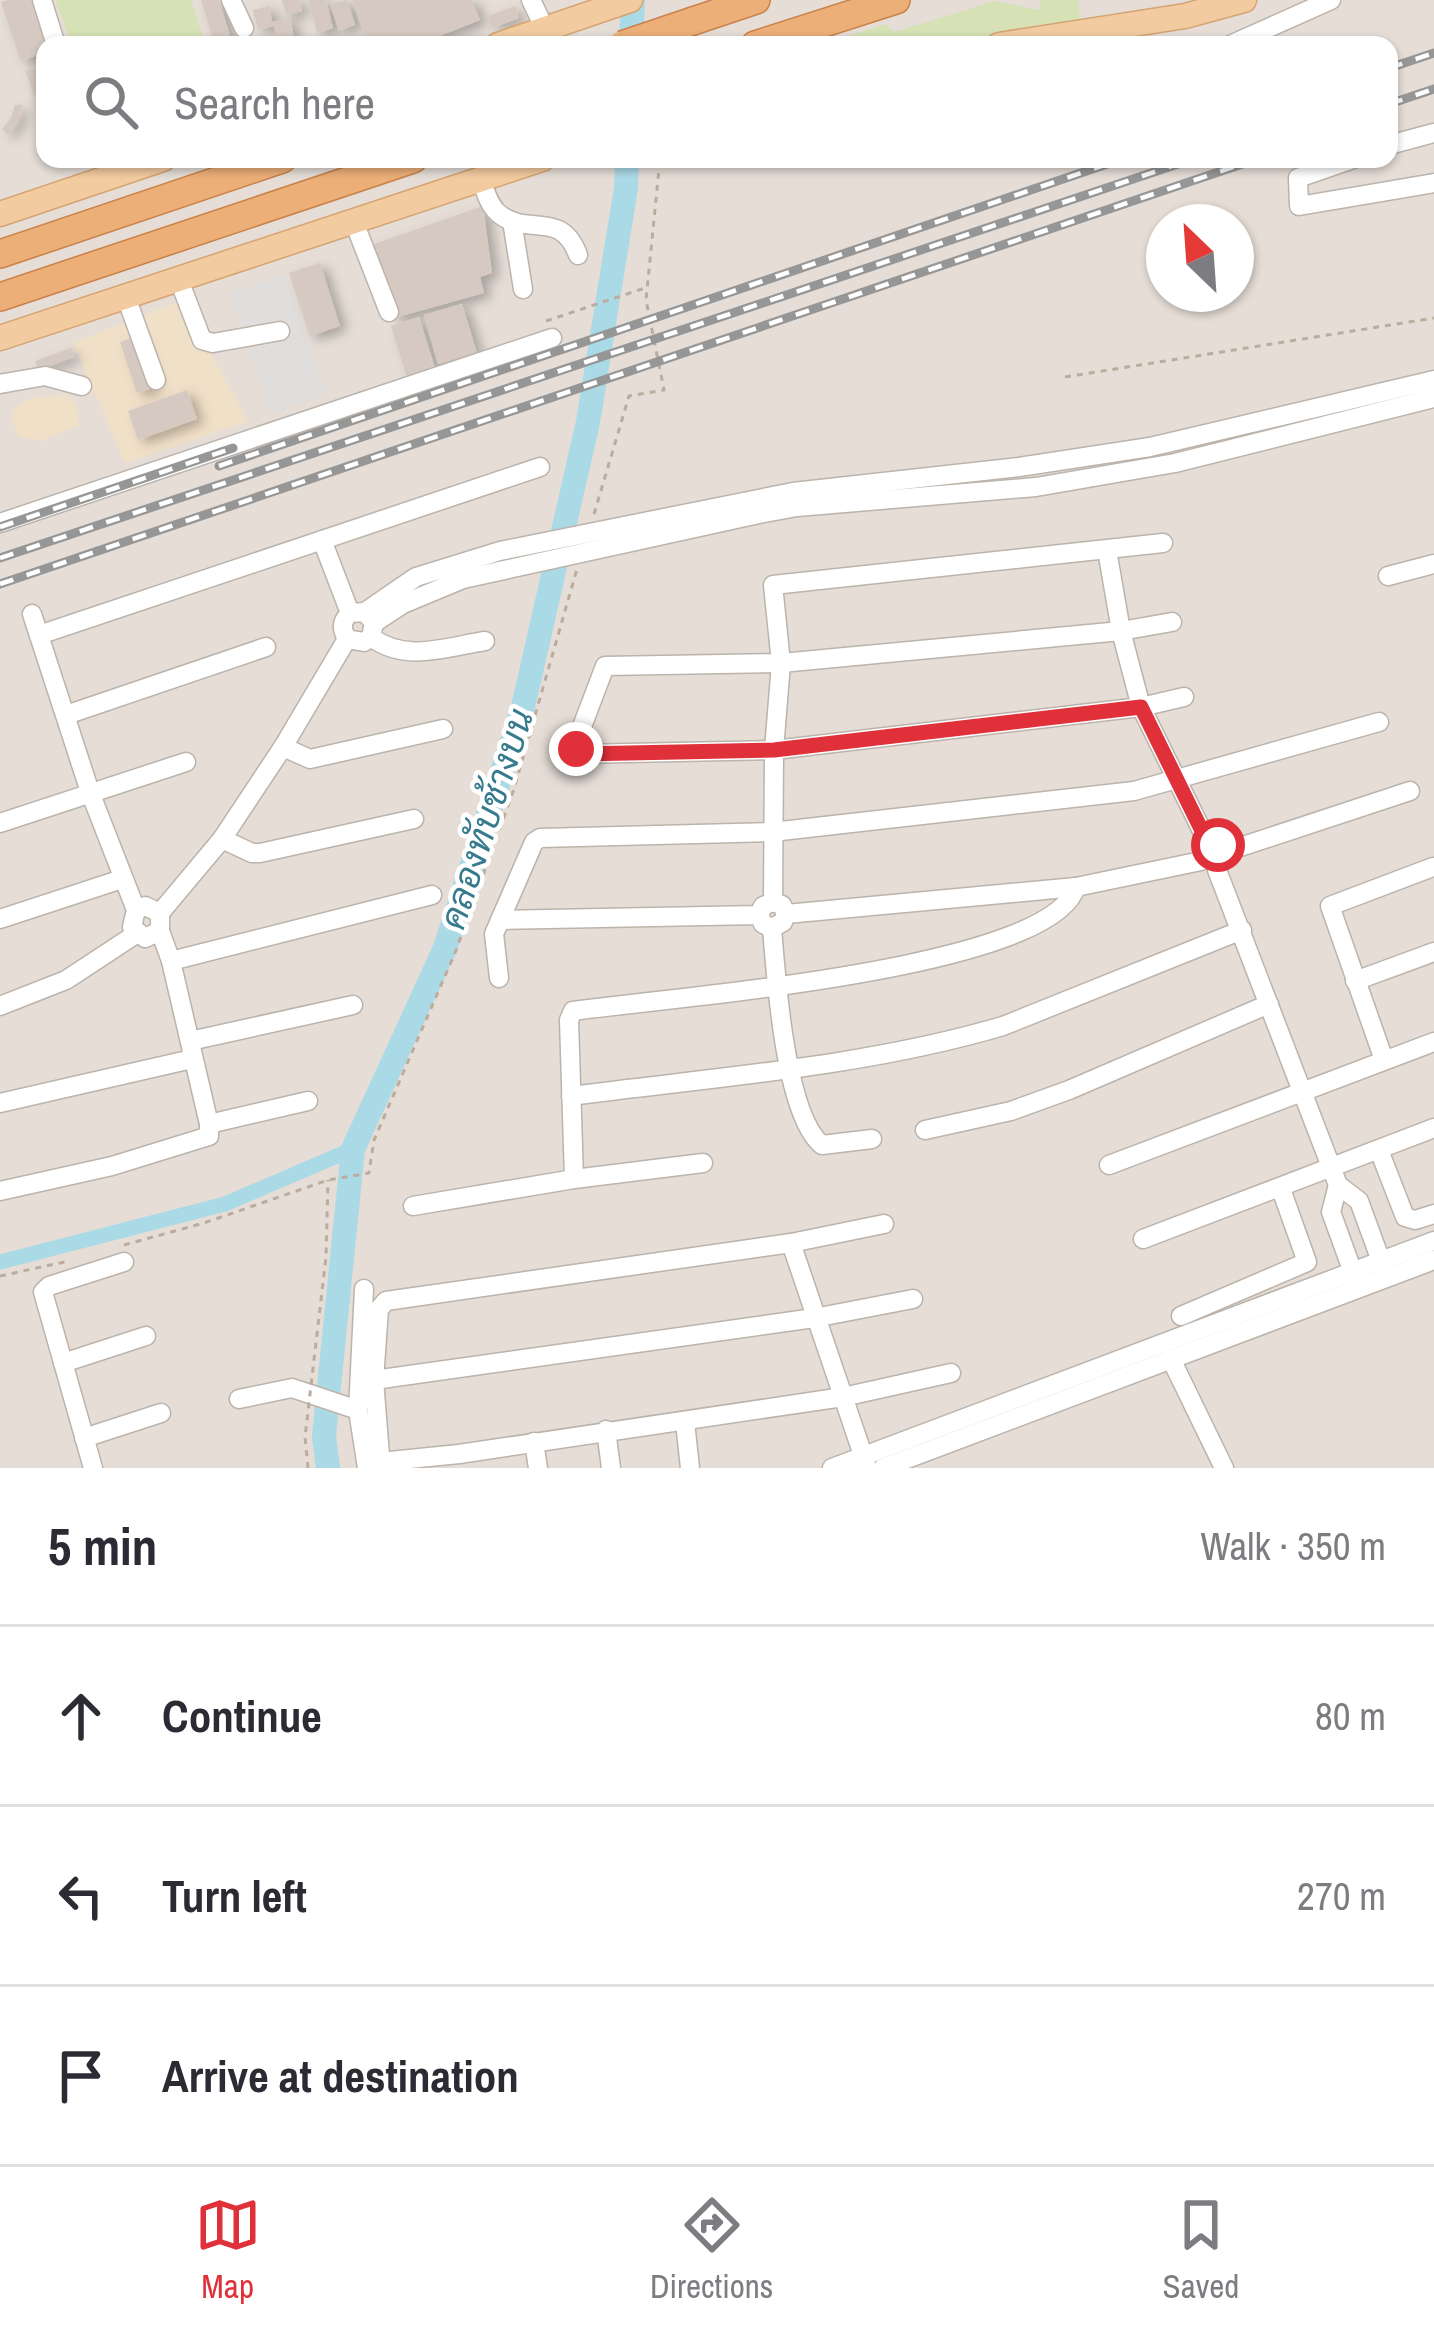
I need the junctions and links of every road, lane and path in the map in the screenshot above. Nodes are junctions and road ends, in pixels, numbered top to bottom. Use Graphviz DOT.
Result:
graph roads {
  1 [pos="42,0"];
  2 [pos="231,0"];
  3 [pos="532,0"];
  4 [pos="630,0"];
  5 [pos="756,0"];
  6 [pos="896,0"];
  7 [pos="1244,0"];
  8 [pos="1330,0"];
  9 [pos="244,28"];
  10 [pos="545,29"];
  11 [pos="53,36"];
  12 [pos="524,36"];
  13 [pos="649,36"];
  14 [pos="783,36"];
  15 [pos="1056,36"];
  16 [pos="1250,36"];
  17 [pos="1434,133"];
  18 [pos="1398,143"];
  19 [pos="255,168"];
  20 [pos="386,168"];
  21 [pos="515,168"];
  22 [pos="659,168"];
  23 [pos="1327,168"];
  24 [pos="100,169"];
  25 [pos="481,179"];
  26 [pos="1434,183"];
  27 [pos="0,214"];
  28 [pos="512,221"];
  29 [pos="354,222"];
  30 [pos="0,254"];
  31 [pos="578,255"];
  32 [pos="179,280"];
  33 [pos="523,289"];
  34 [pos="126,297"];
  35 [pos="0,298"];
  36 [pos="389,312"];
  37 [pos="1434,317"];
  38 [pos="280,331"];
  39 [pos="0,338"];
  40 [pos="552,338"];
  41 [pos="1065,377"];
  42 [pos="156,380"];
  43 [pos="1434,380"];
  44 [pos="0,384"];
  45 [pos="82,386"];
  46 [pos="1434,398"];
  47 [pos="1281,426"];
  48 [pos="540,467"];
  49 [pos="1019,467"];
  50 [pos="1022,488"];
  51 [pos="759,506"];
  52 [pos="593,517"];
  53 [pos="0,523"];
  54 [pos="322,540"];
  55 [pos="1162,543"];
  56 [pos="1107,550"];
  57 [pos="581,555"];
  58 [pos="1434,564"];
  59 [pos="1388,575"];
  60 [pos="32,614"];
  61 [pos="365,621"];
  62 [pos="1172,622"];
  63 [pos="1121,631"];
  64 [pos="39,635"];
  65 [pos="485,640"];
  66 [pos="266,647"];
  67 [pos="781,662"];
  68 [pos="1184,698"];
  69 [pos="1141,707"];
  70 [pos="66,715"];
  71 [pos="1378,722"];
  72 [pos="443,729"];
  73 [pos="283,747"];
  74 [pos="774,750"];
  75 [pos="186,762"];
  76 [pos="1178,779"];
  77 [pos="1410,791"];
  78 [pos="90,792"];
  79 [pos="414,819"];
  80 [pos="0,823"];
  81 [pos="772,832"];
  82 [pos="222,839"];
  83 [pos="1213,857"];
  84 [pos="1433,867"];
  85 [pos="122,879"];
  86 [pos="1076,887"];
  87 [pos="432,895"];
  88 [pos="136,910"];
  89 [pos="772,915"];
  90 [pos="0,919"];
  91 [pos="500,920"];
  92 [pos="160,922"];
  93 [pos="1242,930"];
  94 [pos="136,934"];
  95 [pos="1434,952"];
  96 [pos="171,961"];
  97 [pos="499,978"];
  98 [pos="1355,981"];
  99 [pos="777,986"];
  100 [pos="1270,1004"];
  101 [pos="353,1005"];
  102 [pos="0,1006"];
  103 [pos="1434,1042"];
  104 [pos="191,1050"];
  105 [pos="1384,1060"];
  106 [pos="788,1068"];
  107 [pos="1305,1090"];
  108 [pos="572,1096"];
  109 [pos="308,1101"];
  110 [pos="0,1103"];
  111 [pos="209,1124"];
  112 [pos="1434,1128"];
  113 [pos="926,1130"];
  114 [pos="872,1138"];
  115 [pos="1379,1150"];
  116 [pos="703,1163"];
  117 [pos="1109,1165"];
  118 [pos="1335,1177"];
  119 [pos="574,1179"];
  120 [pos="328,1180"];
  121 [pos="1281,1189"];
  122 [pos="0,1191"];
  123 [pos="413,1207"];
  124 [pos="1434,1214"];
  125 [pos="204,1223"];
  126 [pos="884,1224"];
  127 [pos="1143,1239"];
  128 [pos="1434,1240"];
  129 [pos="791,1243"];
  130 [pos="1434,1260"];
  131 [pos="124,1262"];
  132 [pos="1384,1269"];
  133 [pos="1356,1280"];
  134 [pos="364,1289"];
  135 [pos="913,1299"];
  136 [pos="814,1318"];
  137 [pos="146,1336"];
  138 [pos="1179,1341"];
  139 [pos="63,1363"];
  140 [pos="951,1372"];
  141 [pos="374,1380"];
  142 [pos="843,1397"];
  143 [pos="239,1399"];
  144 [pos="352,1409"];
  145 [pos="161,1413"];
  146 [pos="685,1422"];
  147 [pos="606,1430"];
  148 [pos="84,1438"];
  149 [pos="535,1442"];
  150 [pos="460,1461"];
  151 [pos="866,1462"];
  152 [pos="376,1466"];
  153 [pos="93,1468"];
  154 [pos="308,1468"];
  155 [pos="538,1468"];
  156 [pos="611,1468"];
  157 [pos="690,1468"];
  158 [pos="832,1468"];
  159 [pos="884,1468"];
  160 [pos="1224,1468"];
  1 -- 11 [label="street"];
  2 -- 9 [label="street"];
  3 -- 10 [label="street"];
  4 -- 10 [label="main road"];
  5 -- 13 [label="highway, bridge"];
  6 -- 14 [label="highway"];
  7 -- 15 [label="main road"];
  8 -- 16 [label="street"];
  10 -- 12 [label="main road"];
  17 -- 18 [label="street"];
  19 -- 30 [label="highway"];
  20 -- 35 [label="highway"];
  21 -- 25 [label="main road"];
  22 -- 52 [label="path"];
  23 -- 26 [label="street"];
  24 -- 27 [label="main road"];
  25 -- 28 [label="street"];
  25 -- 29 [label="main road"];
  28 -- 31 [label="street"];
  28 -- 33 [label="street"];
  29 -- 32 [label="main road"];
  29 -- 36 [label="street"];
  32 -- 34 [label="main road"];
  32 -- 38 [label="street"];
  34 -- 39 [label="main road"];
  34 -- 42 [label="street"];
  37 -- 41 [label="path"];
  40 -- 53 [label="street"];
  43 -- 47 [label="street"];
  44 -- 45 [label="street"];
  46 -- 47 [label="street"];
  47 -- 49 [label="street"];
  47 -- 50 [label="street"];
  48 -- 54 [label="street"];
  49 -- 50 [label="street"];
  49 -- 51 [label="street"];
  50 -- 51 [label="street"];
  51 -- 61 [label="street"];
  54 -- 61 [label="street"];
  54 -- 64 [label="street"];
  55 -- 56 [label="street"];
  56 -- 63 [label="street"];
  56 -- 67 [label="street"];
  57 -- 120 [label="path"];
  58 -- 59 [label="street"];
  60 -- 64 [label="street"];
  61 -- 65 [label="street"];
  61 -- 73 [label="street"];
  62 -- 63 [label="street"];
  63 -- 67 [label="street"];
  63 -- 69 [label="street"];
  64 -- 70 [label="street"];
  66 -- 70 [label="street"];
  67 -- 74 [label="street"];
  67 -- 74 [label="street"];
  68 -- 69 [label="street"];
  69 -- 74 [label="street"];
  69 -- 76 [label="street"];
  70 -- 78 [label="street"];
  71 -- 76 [label="street"];
  72 -- 73 [label="street"];
  73 -- 82 [label="street"];
  74 -- 81 [label="street"];
  75 -- 78 [label="street"];
  76 -- 81 [label="street"];
  76 -- 83 [label="street"];
  77 -- 83 [label="street"];
  78 -- 80 [label="street"];
  78 -- 85 [label="street"];
  79 -- 82 [label="street"];
  81 -- 89 [label="street"];
  81 -- 91 [label="street"];
  82 -- 92 [label="street"];
  83 -- 86 [label="street"];
  83 -- 93 [label="street"];
  84 -- 98 [label="street"];
  85 -- 88 [label="street"];
  85 -- 90 [label="street"];
  86 -- 89 [label="street"];
  86 -- 99 [label="street"];
  87 -- 96 [label="street"];
  88 -- 92 [label="street"];
  88 -- 94 [label="street"];
  89 -- 91 [label="street"];
  89 -- 99 [label="street"];
  91 -- 97 [label="street"];
  92 -- 94 [label="street"];
  92 -- 96 [label="street"];
  93 -- 100 [label="street"];
  93 -- 106 [label="street"];
  94 -- 102 [label="street"];
  95 -- 98 [label="street"];
  96 -- 104 [label="street"];
  98 -- 105 [label="street"];
  99 -- 106 [label="street"];
  99 -- 108 [label="street"];
  100 -- 107 [label="street"];
  100 -- 113 [label="street"];
  101 -- 104 [label="street"];
  103 -- 105 [label="street"];
  104 -- 110 [label="street"];
  104 -- 111 [label="street"];
  105 -- 107 [label="street"];
  106 -- 108 [label="street"];
  106 -- 114 [label="street"];
  107 -- 117 [label="street"];
  107 -- 118 [label="street"];
  108 -- 119 [label="street"];
  109 -- 111 [label="street"];
  111 -- 122 [label="street"];
  112 -- 115 [label="street"];
  115 -- 118 [label="street"];
  115 -- 124 [label="street"];
  116 -- 119 [label="street"];
  118 -- 121 [label="street"];
  118 -- 132 [label="street"];
  118 -- 133 [label="street"];
  119 -- 123 [label="street"];
  120 -- 125 [label="path"];
  120 -- 154 [label="path, bridge"];
  121 -- 127 [label="street"];
  121 -- 138 [label="street"];
  126 -- 129 [label="street"];
  128 -- 132 [label="street"];
  129 -- 136 [label="street"];
  129 -- 141 [label="street"];
  130 -- 132 [label="street"];
  131 -- 139 [label="street"];
  132 -- 133 [label="street"];
  133 -- 138 [label="street"];
  134 -- 144 [label="street"];
  135 -- 136 [label="street"];
  136 -- 141 [label="street"];
  136 -- 142 [label="street"];
  137 -- 139 [label="street"];
  138 -- 151 [label="street"];
  138 -- 159 [label="street"];
  138 -- 160 [label="street"];
  139 -- 148 [label="street"];
  140 -- 142 [label="street"];
  141 -- 152 [label="street"];
  142 -- 146 [label="street"];
  142 -- 151 [label="street"];
  143 -- 144 [label="street"];
  144 -- 152 [label="street"];
  145 -- 148 [label="street"];
  146 -- 147 [label="street"];
  146 -- 157 [label="street"];
  147 -- 149 [label="street"];
  147 -- 156 [label="street"];
  148 -- 153 [label="street"];
  149 -- 150 [label="street"];
  149 -- 155 [label="street"];
  150 -- 152 [label="street"];
  151 -- 158 [label="street"];
}
